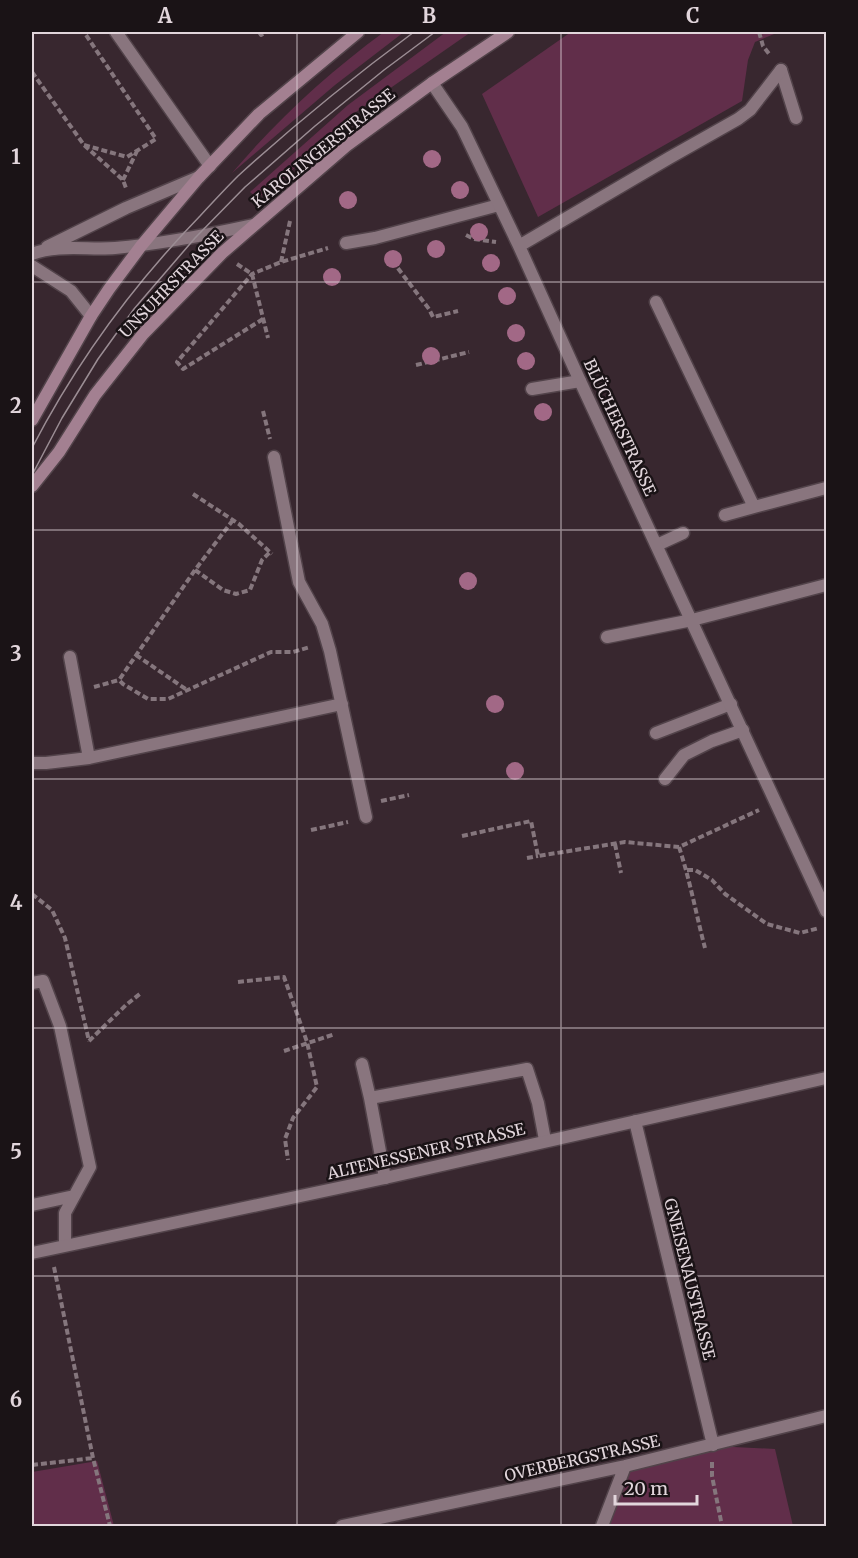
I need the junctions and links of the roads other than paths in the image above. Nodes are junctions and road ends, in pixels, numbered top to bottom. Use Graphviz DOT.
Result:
graph roads {
  1 [pos="116,32"];
  2 [pos="358,32"];
  3 [pos="508,32"];
  4 [pos="432,83"];
  5 [pos="796,118"];
  6 [pos="210,166"];
  7 [pos="199,177"];
  8 [pos="499,205"];
  9 [pos="253,225"];
  10 [pos="346,243"];
  11 [pos="141,246"];
  12 [pos="519,246"];
  13 [pos="37,251"];
  14 [pos="32,266"];
  15 [pos="656,302"];
  16 [pos="91,316"];
  17 [pos="580,381"];
  18 [pos="532,389"];
  19 [pos="32,420"];
  20 [pos="274,457"];
  21 [pos="32,486"];
  22 [pos="826,488"];
  23 [pos="754,507"];
  24 [pos="725,515"];
  25 [pos="683,533"];
  26 [pos="657,545"];
  27 [pos="826,585"];
  28 [pos="692,620"];
  29 [pos="607,637"];
  30 [pos="70,657"];
  31 [pos="342,704"];
  32 [pos="731,704"];
  33 [pos="743,730"];
  34 [pos="656,733"];
  35 [pos="89,758"];
  36 [pos="32,763"];
  37 [pos="665,779"];
  38 [pos="365,811"];
  39 [pos="826,911"];
  40 [pos="32,984"];
  41 [pos="362,1064"];
  42 [pos="826,1078"];
  43 [pos="370,1098"];
  44 [pos="634,1121"];
  45 [pos="545,1140"];
  46 [pos="385,1178"];
  47 [pos="74,1197"];
  48 [pos="32,1205"];
  49 [pos="65,1245"];
  50 [pos="32,1253"];
  51 [pos="826,1416"];
  52 [pos="713,1445"];
  53 [pos="625,1466"];
  54 [pos="342,1527"];
  55 [pos="602,1527"];
  1 -- 6 [label="street"];
  2 -- 6 [label="main road"];
  3 -- 4 [label="main road, KAROLINGERSTRASSE"];
  4 -- 8 [label="street, BLÜCHERSTRASSE"];
  4 -- 9 [label="main road, KAROLINGERSTRASSE"];
  5 -- 12 [label="street"];
  6 -- 7 [label="main road"];
  7 -- 11 [label="main road"];
  7 -- 13 [label="street"];
  8 -- 10 [label="street"];
  8 -- 12 [label="street, BLÜCHERSTRASSE"];
  9 -- 11 [label="street, KAROLINGERSTRASSE"];
  9 -- 21 [label="main road, UNSUHRSTRASSE"];
  11 -- 13 [label="street, KAROLINGERSTRASSE"];
  11 -- 16 [label="main road"];
  12 -- 17 [label="street, BLÜCHERSTRASSE"];
  14 -- 16 [label="street"];
  15 -- 23 [label="street"];
  16 -- 19 [label="main road"];
  17 -- 18 [label="street"];
  17 -- 26 [label="street, BLÜCHERSTRASSE"];
  20 -- 31 [label="street"];
  22 -- 23 [label="street"];
  23 -- 24 [label="street"];
  25 -- 26 [label="street"];
  26 -- 28 [label="street, BLÜCHERSTRASSE"];
  27 -- 28 [label="street"];
  28 -- 29 [label="street"];
  28 -- 32 [label="street, BLÜCHERSTRASSE"];
  30 -- 35 [label="street"];
  31 -- 35 [label="street"];
  31 -- 38 [label="street"];
  32 -- 33 [label="street, BLÜCHERSTRASSE"];
  32 -- 34 [label="street"];
  33 -- 37 [label="street"];
  33 -- 39 [label="street, BLÜCHERSTRASSE"];
  35 -- 36 [label="street"];
  40 -- 47 [label="street"];
  41 -- 43 [label="street"];
  42 -- 44 [label="street, ALTENESSENER STRASSE"];
  43 -- 45 [label="street"];
  43 -- 46 [label="street"];
  44 -- 45 [label="street, ALTENESSENER STRASSE"];
  44 -- 52 [label="street, GNEISENAUSTRASSE"];
  45 -- 46 [label="street, ALTENESSENER STRASSE"];
  46 -- 49 [label="street, ALTENESSENER STRASSE"];
  47 -- 48 [label="street"];
  47 -- 49 [label="street"];
  49 -- 50 [label="street, ALTENESSENER STRASSE"];
  51 -- 52 [label="street, OVERBERGSTRASSE"];
  52 -- 53 [label="street, OVERBERGSTRASSE"];
  53 -- 54 [label="street, OVERBERGSTRASSE"];
  53 -- 55 [label="street"];
}
